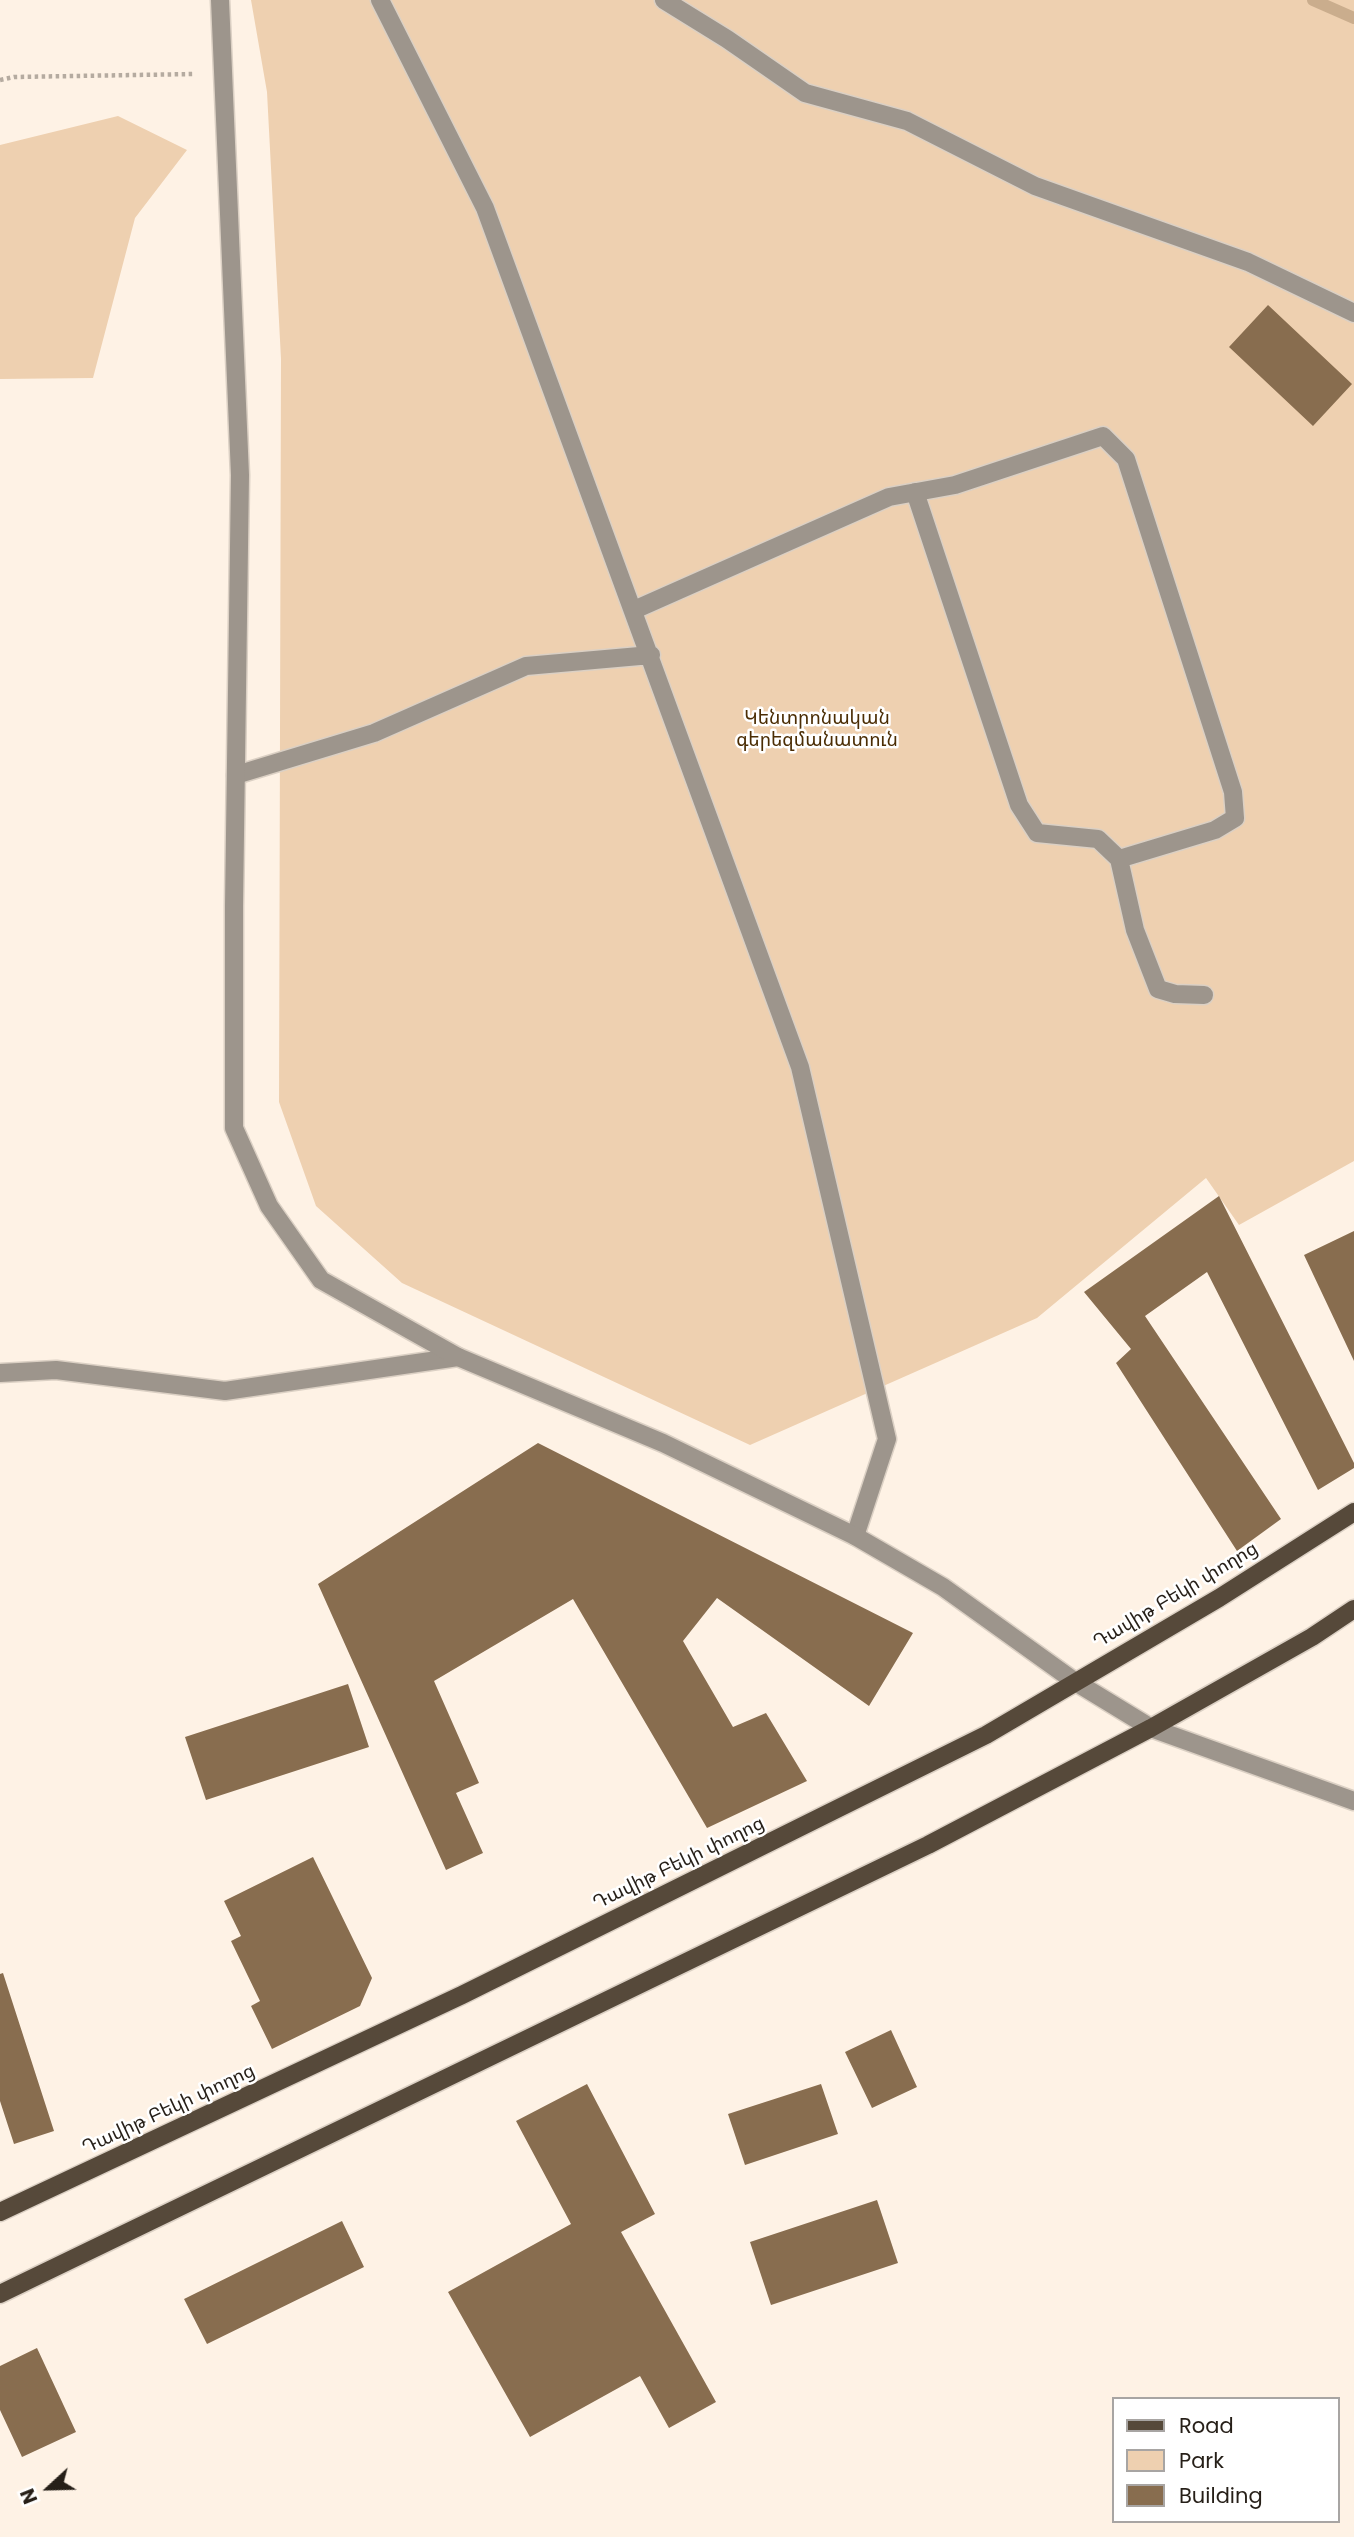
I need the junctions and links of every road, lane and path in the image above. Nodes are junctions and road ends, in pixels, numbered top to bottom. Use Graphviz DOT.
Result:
graph roads {
  1 [pos="220,0"];
  2 [pos="380,0"];
  3 [pos="664,0"];
  4 [pos="224,73"];
  5 [pos="0,80"];
  6 [pos="1354,313"];
  7 [pos="915,492"];
  8 [pos="634,610"];
  9 [pos="651,655"];
  10 [pos="236,775"];
  11 [pos="1119,859"];
  12 [pos="1204,995"];
  13 [pos="458,1357"];
  14 [pos="0,1373"];
  15 [pos="1354,1512"];
  16 [pos="855,1536"];
  17 [pos="1354,1609"];
  18 [pos="1074,1681"];
  19 [pos="1151,1728"];
  20 [pos="1354,1801"];
  21 [pos="0,2212"];
  22 [pos="0,2294"];
  1 -- 4 [label="street"];
  2 -- 8 [label="street"];
  3 -- 6 [label="street"];
  4 -- 5 [label="path"];
  4 -- 10 [label="street"];
  7 -- 8 [label="street"];
  7 -- 11 [label="street"];
  7 -- 11 [label="street"];
  8 -- 9 [label="street"];
  9 -- 10 [label="street"];
  9 -- 16 [label="street"];
  10 -- 13 [label="street"];
  11 -- 12 [label="street"];
  13 -- 14 [label="street"];
  13 -- 16 [label="street"];
  15 -- 18 [label="main road, Դավիթ Բեկի փողոց"];
  16 -- 18 [label="street"];
  17 -- 19 [label="main road"];
  18 -- 19 [label="street"];
  18 -- 21 [label="main road, Դավիթ Բեկի փողոց"];
  19 -- 20 [label="street"];
  19 -- 22 [label="main road"];
}
